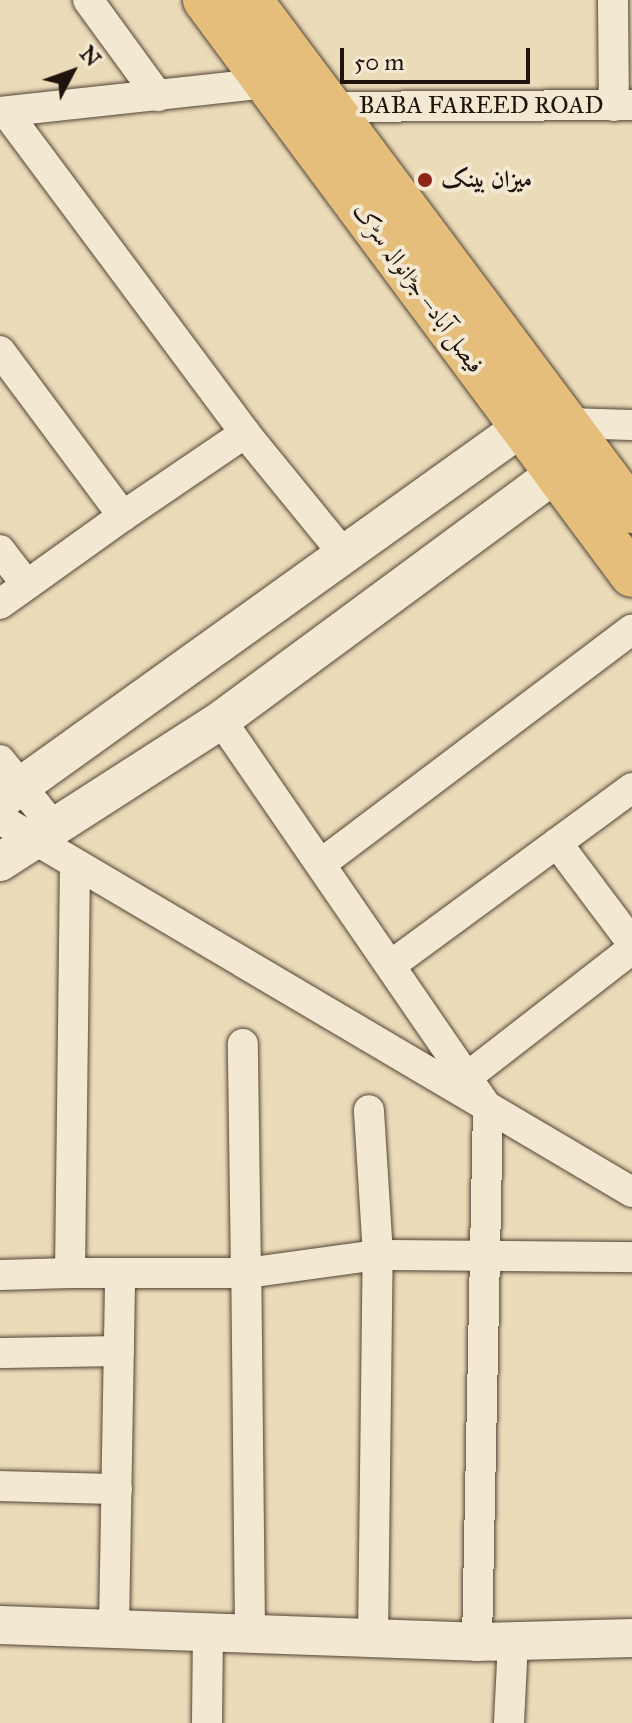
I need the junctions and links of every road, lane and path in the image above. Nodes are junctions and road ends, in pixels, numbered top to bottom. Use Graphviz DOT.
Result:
graph roads {
  1 [pos="88,0"];
  2 [pos="205,0"];
  3 [pos="250,0"];
  4 [pos="613,0"];
  5 [pos="265,83"];
  6 [pos="158,96"];
  7 [pos="623,106"];
  8 [pos="331,107"];
  9 [pos="3,112"];
  10 [pos="0,351"];
  11 [pos="632,425"];
  12 [pos="245,433"];
  13 [pos="556,436"];
  14 [pos="632,511"];
  15 [pos="123,516"];
  16 [pos="0,550"];
  17 [pos="343,553"];
  18 [pos="632,575"];
  19 [pos="26,584"];
  20 [pos="0,604"];
  21 [pos="632,629"];
  22 [pos="221,720"];
  23 [pos="632,788"];
  24 [pos="25,805"];
  25 [pos="0,819"];
  26 [pos="557,843"];
  27 [pos="0,862"];
  28 [pos="322,863"];
  29 [pos="75,866"];
  30 [pos="632,943"];
  31 [pos="632,949"];
  32 [pos="391,965"];
  33 [pos="243,1044"];
  34 [pos="467,1077"];
  35 [pos="488,1108"];
  36 [pos="369,1110"];
  37 [pos="632,1192"];
  38 [pos="485,1254"];
  39 [pos="378,1255"];
  40 [pos="632,1257"];
  41 [pos="70,1273"];
  42 [pos="120,1273"];
  43 [pos="246,1273"];
  44 [pos="0,1275"];
  45 [pos="119,1351"];
  46 [pos="0,1353"];
  47 [pos="0,1486"];
  48 [pos="117,1489"];
  49 [pos="0,1625"];
  50 [pos="114,1627"];
  51 [pos="208,1629"];
  52 [pos="250,1630"];
  53 [pos="373,1638"];
  54 [pos="632,1638"];
  55 [pos="495,1641"];
  56 [pos="207,1723"];
  57 [pos="509,1723"];
  1 -- 6 [label="street"];
  2 -- 5 [label="main road, فیصل آباد– جڑانوالہ سڑک"];
  3 -- 8 [label="main road, فیصل آباد– جڑانوالہ سڑک"];
  4 -- 7 [label="street"];
  5 -- 6 [label="street"];
  5 -- 13 [label="main road, فیصل آباد– جڑانوالہ سڑک"];
  6 -- 9 [label="street"];
  7 -- 8 [label="street, BABA FAREED ROAD"];
  8 -- 13 [label="main road, فیصل آباد– جڑانوالہ سڑک"];
  9 -- 12 [label="street"];
  10 -- 15 [label="street"];
  11 -- 13 [label="street"];
  12 -- 15 [label="street"];
  12 -- 17 [label="street"];
  13 -- 14 [label="main road, فیصل آباد– جڑانوالہ سڑک"];
  13 -- 17 [label="street"];
  13 -- 18 [label="main road, فیصل آباد– جڑانوالہ سڑک"];
  13 -- 22 [label="street"];
  15 -- 19 [label="street"];
  16 -- 19 [label="street"];
  17 -- 24 [label="street"];
  19 -- 20 [label="street"];
  21 -- 28 [label="street"];
  22 -- 24 [label="street"];
  22 -- 28 [label="street"];
  23 -- 26 [label="street"];
  24 -- 25 [label="street"];
  24 -- 27 [label="street"];
  24 -- 29 [label="street"];
  26 -- 30 [label="street"];
  26 -- 32 [label="street"];
  28 -- 32 [label="street"];
  29 -- 35 [label="street"];
  29 -- 41 [label="street"];
  31 -- 34 [label="street"];
  32 -- 34 [label="street"];
  33 -- 43 [label="street"];
  34 -- 35 [label="street"];
  35 -- 37 [label="street"];
  35 -- 38 [label="street"];
  36 -- 39 [label="street"];
  38 -- 39 [label="street"];
  38 -- 40 [label="street"];
  38 -- 55 [label="street"];
  39 -- 43 [label="street"];
  39 -- 53 [label="street"];
  41 -- 42 [label="street"];
  41 -- 44 [label="street"];
  42 -- 43 [label="street"];
  42 -- 45 [label="street"];
  43 -- 52 [label="street"];
  45 -- 46 [label="street"];
  45 -- 48 [label="street"];
  47 -- 48 [label="street"];
  48 -- 50 [label="street"];
  49 -- 50 [label="street"];
  50 -- 51 [label="street"];
  51 -- 52 [label="street"];
  51 -- 56 [label="street"];
  52 -- 53 [label="street"];
  53 -- 55 [label="street"];
  54 -- 55 [label="street"];
  55 -- 57 [label="street"];
}
